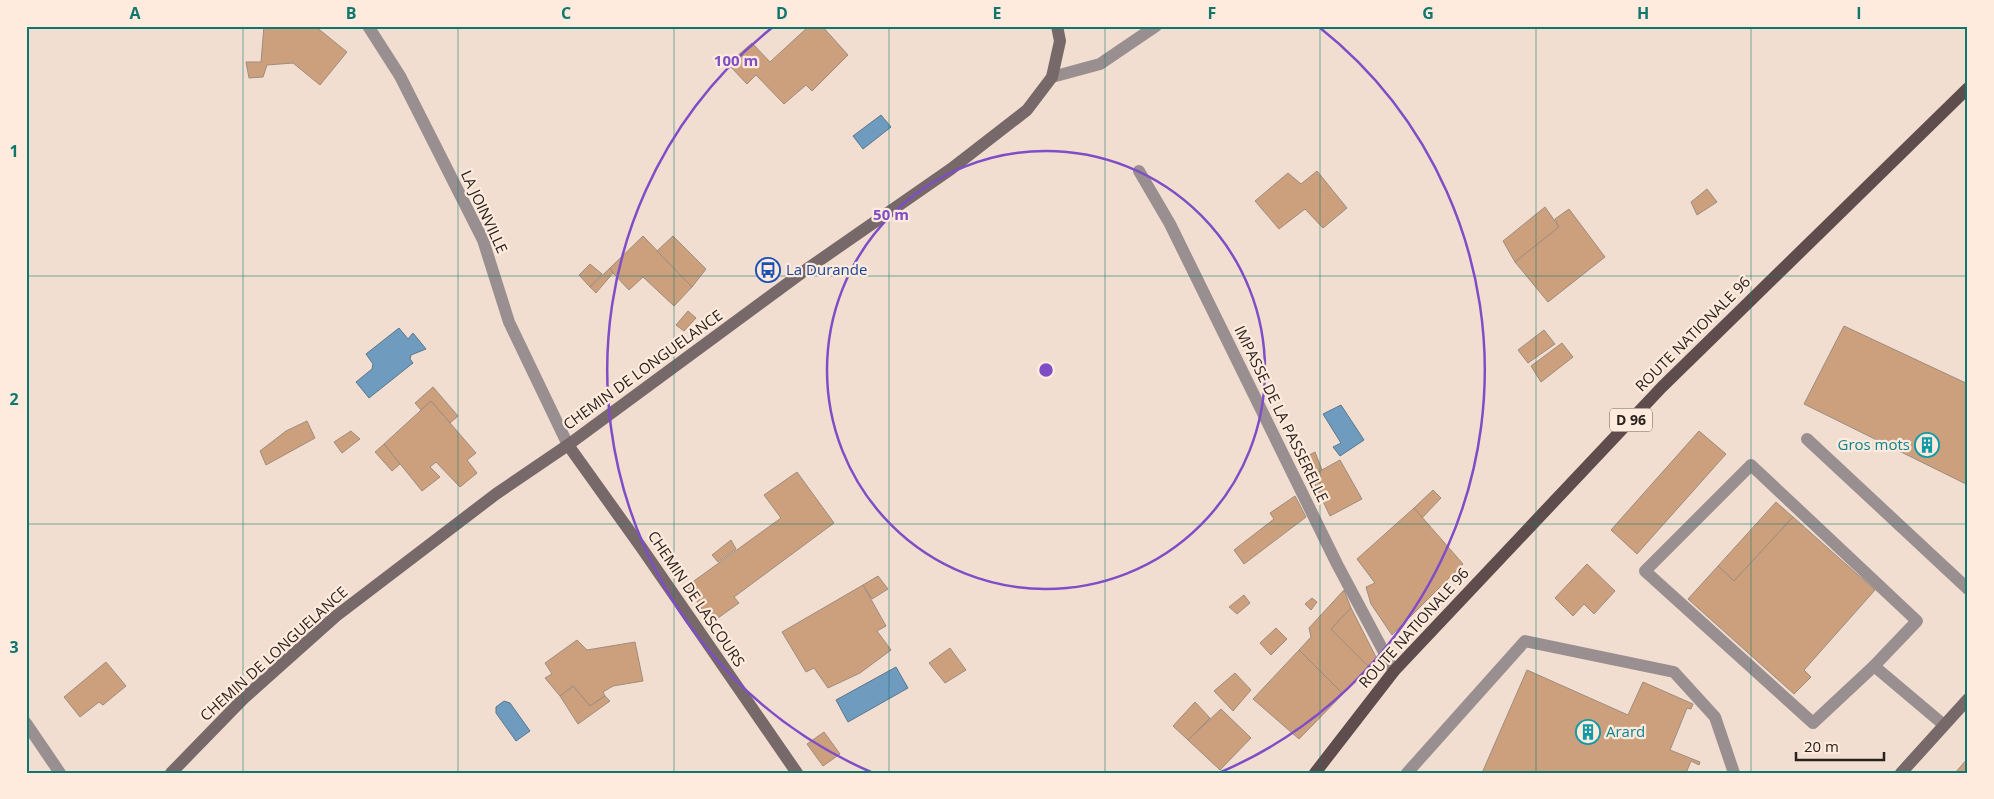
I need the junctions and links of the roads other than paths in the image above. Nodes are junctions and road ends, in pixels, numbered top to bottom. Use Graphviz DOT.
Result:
graph roads {
  1 [pos="368,26"];
  2 [pos="1057,26"];
  3 [pos="1156,26"];
  4 [pos="1052,77"];
  5 [pos="1968,88"];
  6 [pos="1139,171"];
  7 [pos="1807,439"];
  8 [pos="568,445"];
  9 [pos="1968,589"];
  10 [pos="1874,666"];
  11 [pos="1394,671"];
  12 [pos="1968,699"];
  13 [pos="26,723"];
  14 [pos="1944,725"];
  15 [pos="60,773"];
  16 [pos="171,773"];
  17 [pos="797,773"];
  18 [pos="1315,773"];
  19 [pos="1407,773"];
  20 [pos="1734,773"];
  21 [pos="1901,773"];
  1 -- 8 [label="street, LA JOINVILLE"];
  2 -- 4 [label="street"];
  3 -- 4 [label="street"];
  4 -- 8 [label="street, CHEMIN DE LONGUELANCE"];
  5 -- 11 [label="main road, ROUTE NATIONALE 96 / D 96"];
  6 -- 11 [label="street, IMPASSE DE LA PASSERELLE"];
  7 -- 9 [label="street"];
  8 -- 16 [label="street, CHEMIN DE LONGUELANCE"];
  8 -- 17 [label="street, CHEMIN DE LASCOURS"];
  10 -- 10 [label="street"];
  10 -- 14 [label="street"];
  11 -- 18 [label="main road, ROUTE NATIONALE 96 / D 96"];
  12 -- 14 [label="street"];
  13 -- 15 [label="street"];
  14 -- 21 [label="street"];
  19 -- 20 [label="street"];
}
